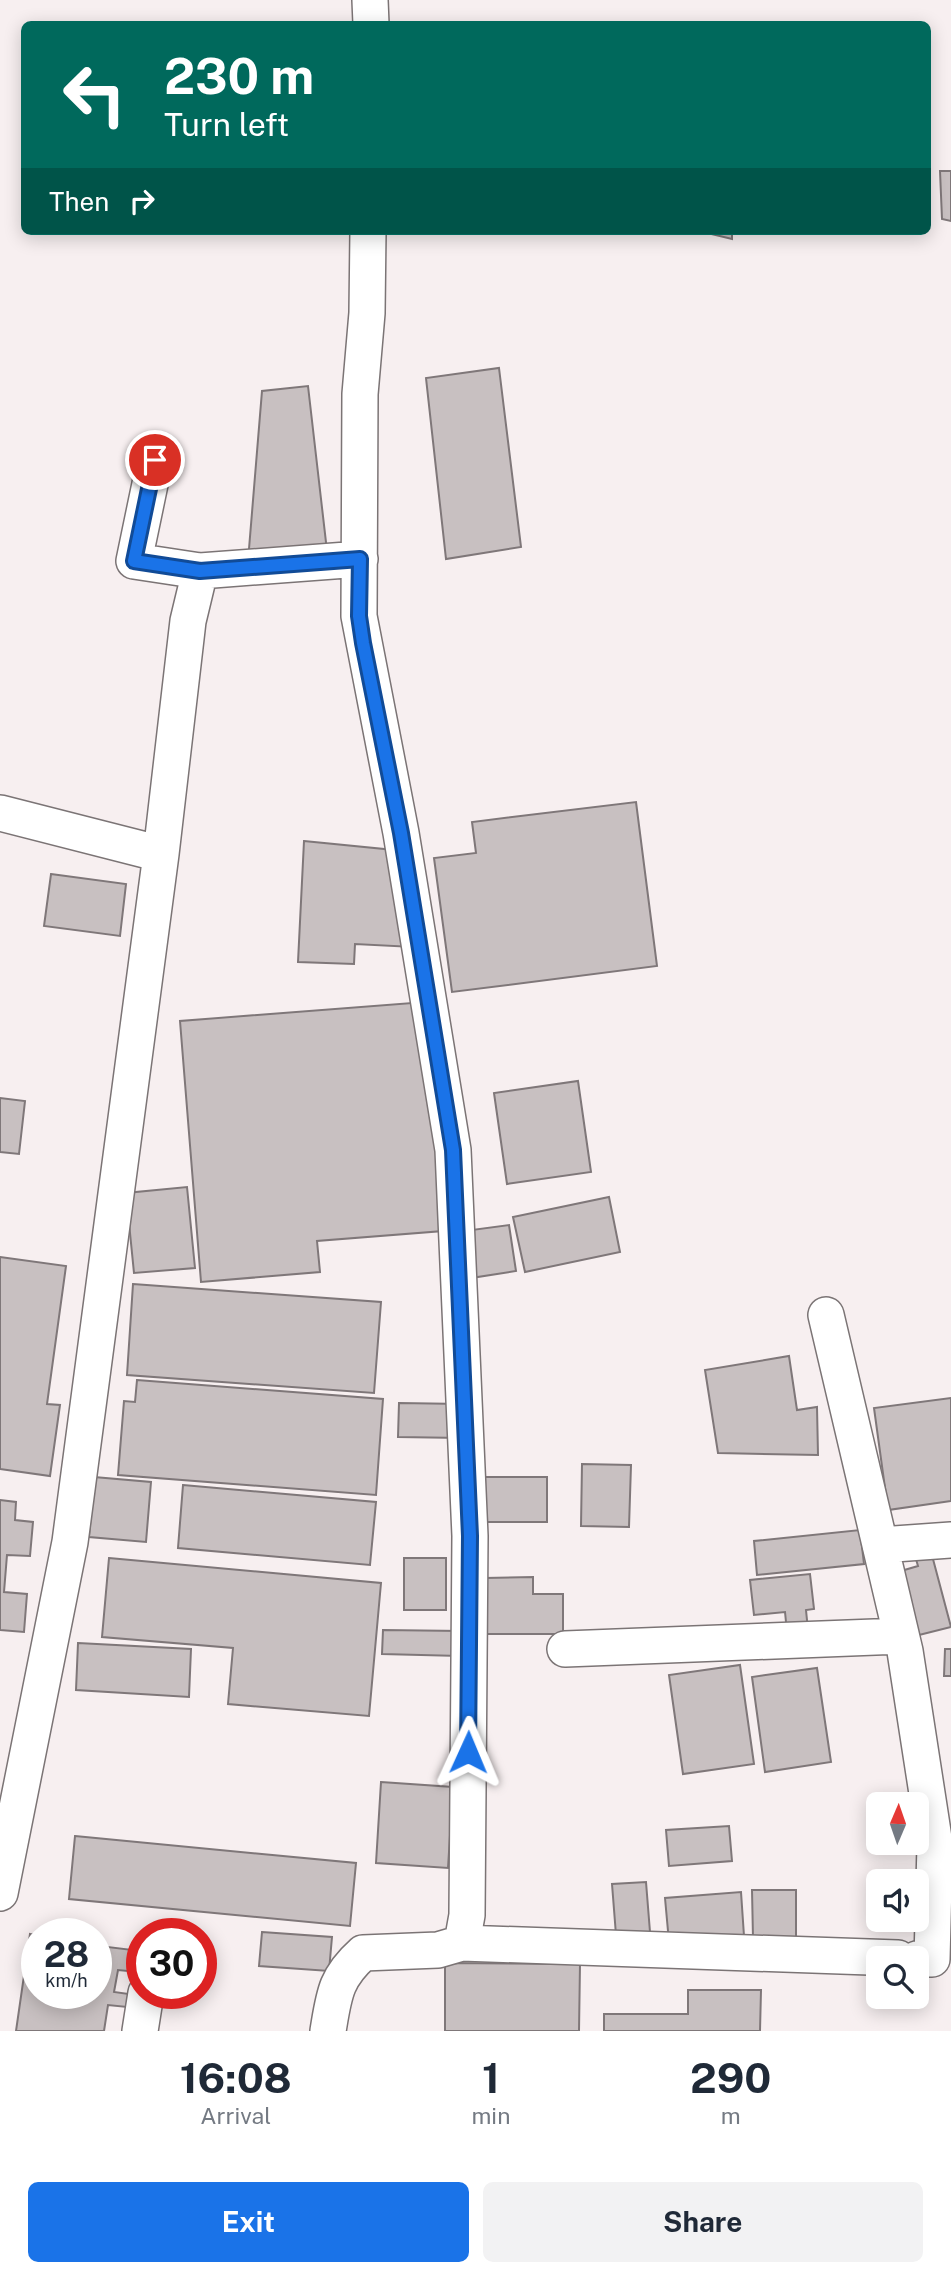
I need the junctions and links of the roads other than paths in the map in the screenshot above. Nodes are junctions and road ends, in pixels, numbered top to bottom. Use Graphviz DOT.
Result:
graph roads {
  1 [pos="370,0"];
  2 [pos="371,21"];
  3 [pos="368,235"];
  4 [pos="155,460"];
  5 [pos="360,559"];
  6 [pos="200,571"];
  7 [pos="0,813"];
  8 [pos="161,854"];
  9 [pos="826,1315"];
  10 [pos="951,1540"];
  11 [pos="880,1545"];
  12 [pos="901,1636"];
  13 [pos="565,1649"];
  14 [pos="10,1789"];
  15 [pos="0,1893"];
  16 [pos="462,1942"];
  17 [pos="866,1957"];
  18 [pos="929,1959"];
  19 [pos="143,2009"];
  20 [pos="140,2031"];
  21 [pos="328,2031"];
  1 -- 2 [label="street"];
  3 -- 5 [label="street"];
  4 -- 6 [label="street"];
  5 -- 6 [label="street"];
  5 -- 16 [label="street"];
  6 -- 8 [label="street"];
  7 -- 8 [label="street"];
  8 -- 14 [label="street"];
  9 -- 11 [label="street"];
  10 -- 11 [label="street"];
  11 -- 12 [label="street"];
  12 -- 13 [label="street"];
  12 -- 18 [label="street"];
  14 -- 15 [label="street"];
  16 -- 17 [label="street"];
  16 -- 21 [label="street"];
  19 -- 20 [label="street"];
}
